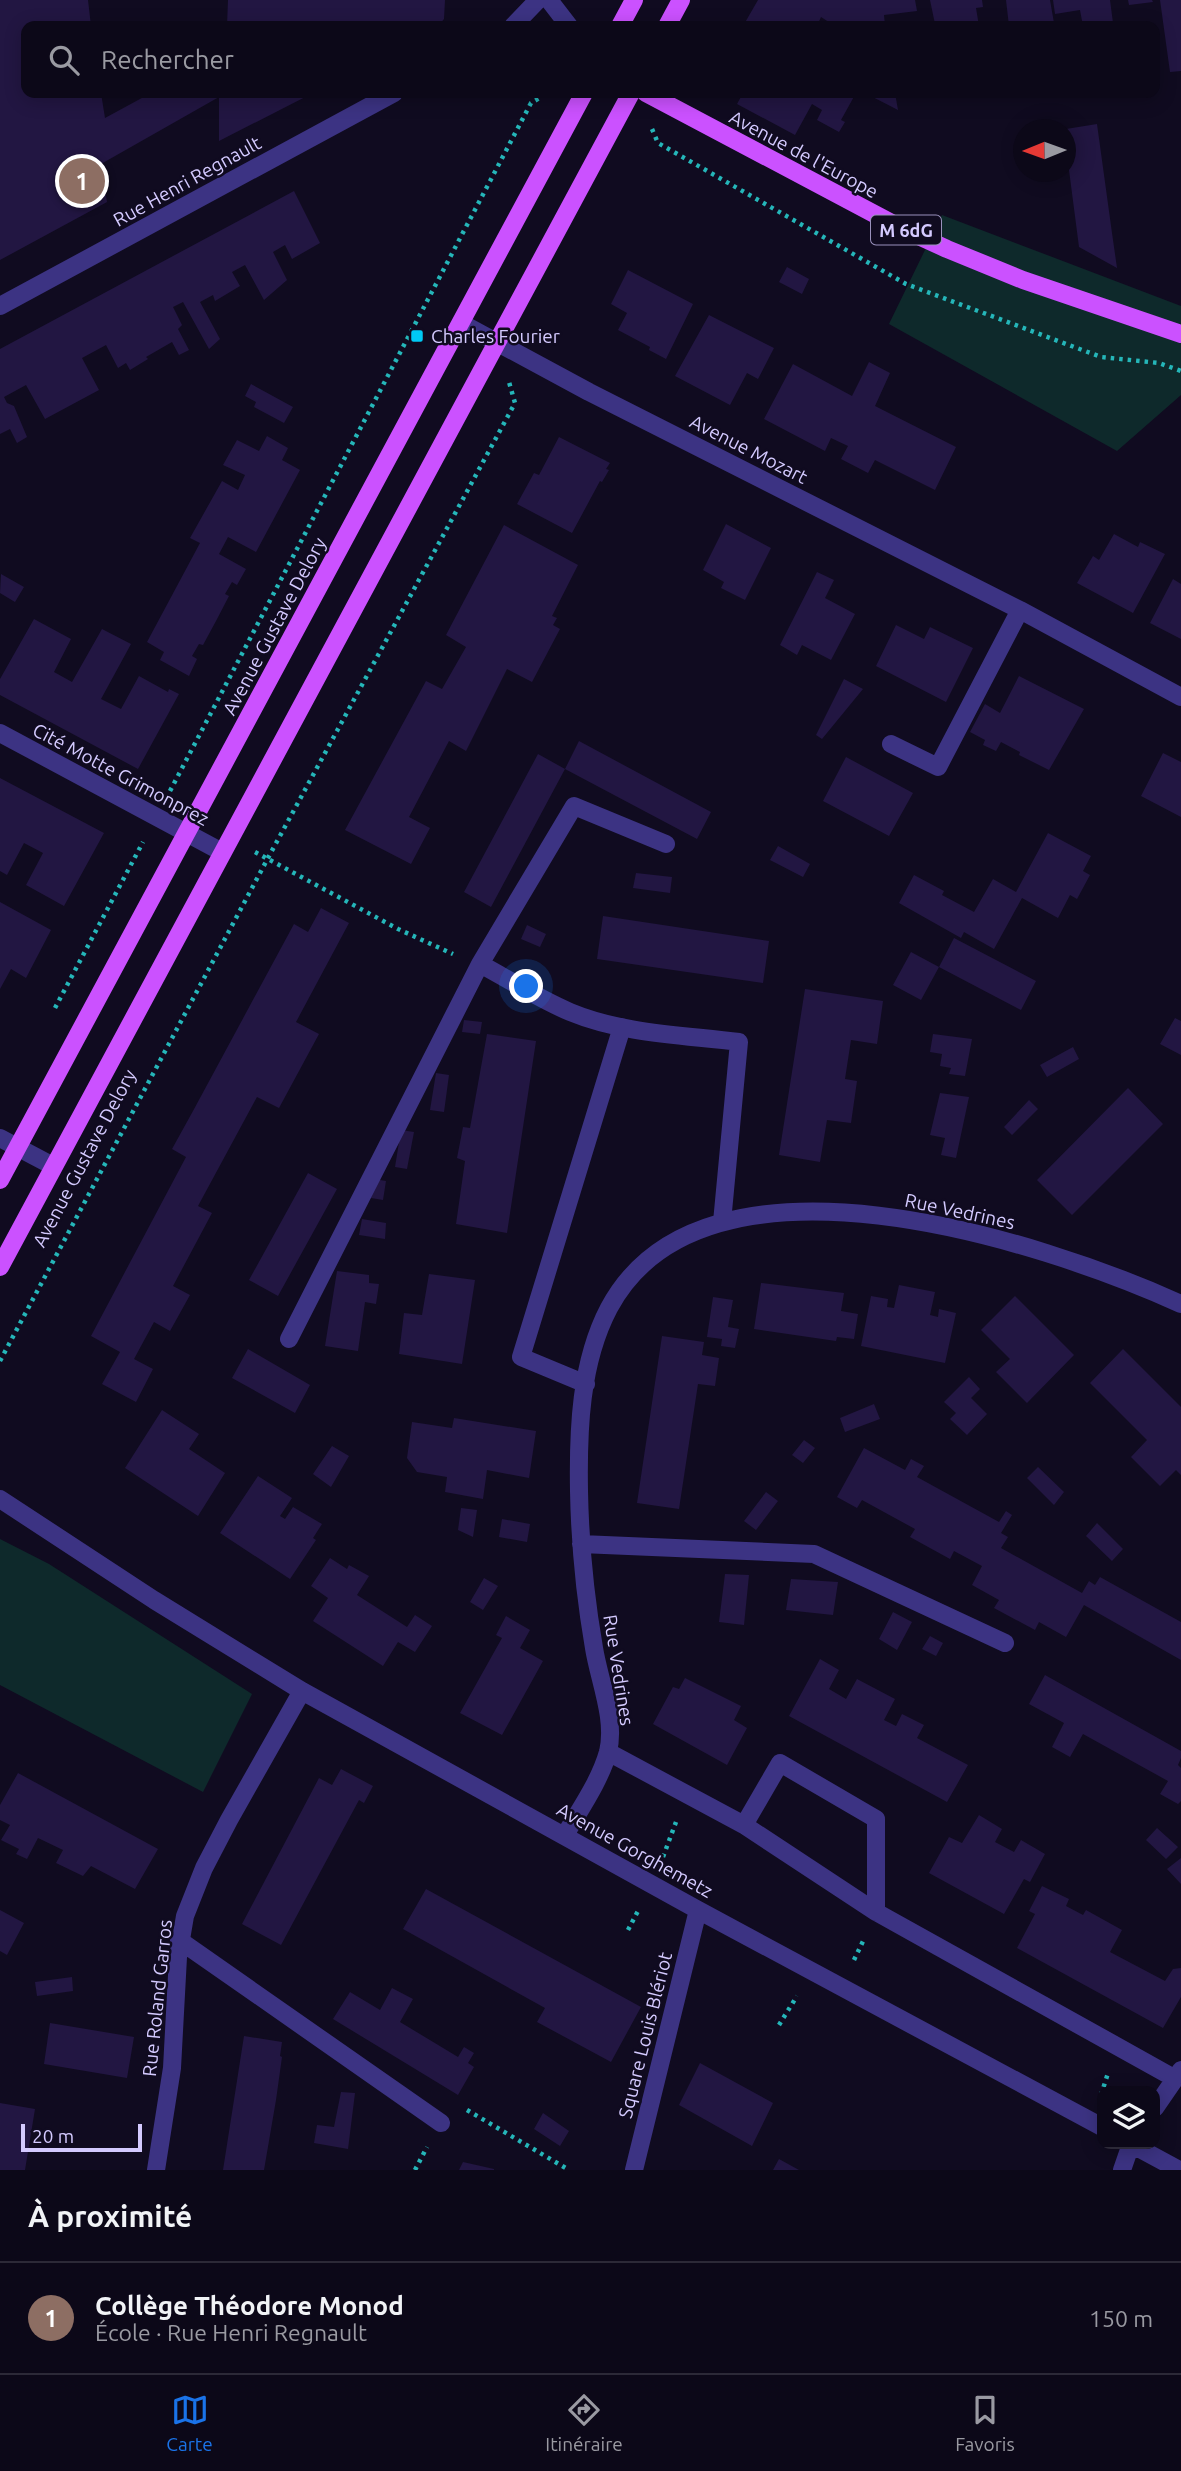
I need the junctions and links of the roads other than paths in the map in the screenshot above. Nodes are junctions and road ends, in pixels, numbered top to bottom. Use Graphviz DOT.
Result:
graph roads {
  1 [pos="538,0"];
  2 [pos="549,0"];
  3 [pos="634,0"];
  4 [pos="681,0"];
  5 [pos="518,21"];
  6 [pos="565,21"];
  7 [pos="623,21"];
  8 [pos="670,21"];
  9 [pos="385,98"];
  10 [pos="581,98"];
  11 [pos="628,98"];
  12 [pos="655,98"];
  13 [pos="0,306"];
  14 [pos="461,323"];
  15 [pos="1181,334"];
  16 [pos="497,342"];
  17 [pos="1020,610"];
  18 [pos="1181,697"];
  19 [pos="0,733"];
  20 [pos="891,744"];
  21 [pos="186,833"];
  22 [pos="666,844"];
  23 [pos="226,846"];
  24 [pos="480,964"];
  25 [pos="622,1027"];
  26 [pos="0,1138"];
  27 [pos="18,1146"];
  28 [pos="54,1166"];
  29 [pos="0,1180"];
  30 [pos="722,1222"];
  31 [pos="0,1267"];
  32 [pos="1181,1304"];
  33 [pos="289,1339"];
  34 [pos="586,1384"];
  35 [pos="0,1499"];
  36 [pos="581,1544"];
  37 [pos="1004,1643"];
  38 [pos="302,1691"];
  39 [pos="608,1752"];
  40 [pos="744,1825"];
  41 [pos="565,1835"];
  42 [pos="698,1910"];
  43 [pos="876,1912"];
  44 [pos="179,1940"];
  45 [pos="1178,2074"];
  46 [pos="1160,2101"];
  47 [pos="440,2123"];
  48 [pos="1097,2125"];
  49 [pos="1129,2149"];
  50 [pos="1140,2149"];
  51 [pos="156,2170"];
  52 [pos="634,2170"];
  53 [pos="1122,2170"];
  54 [pos="1178,2170"];
  1 -- 5 [label="street"];
  2 -- 6 [label="street"];
  3 -- 7 [label="main road"];
  4 -- 8 [label="main road"];
  9 -- 13 [label="street, Rue Henri Regnault"];
  10 -- 14 [label="main road, Avenue Gustave Delory"];
  11 -- 16 [label="main road, Avenue Gustave Delory"];
  12 -- 15 [label="main road, Avenue de l'Europe / M 6dG"];
  14 -- 16 [label="street, Avenue Mozart"];
  14 -- 21 [label="main road, Avenue Gustave Delory"];
  16 -- 17 [label="street, Avenue Mozart"];
  16 -- 23 [label="main road, Avenue Gustave Delory"];
  17 -- 18 [label="street, Avenue Mozart"];
  17 -- 20 [label="street"];
  19 -- 21 [label="street, Cité Motte Grimonprez"];
  21 -- 23 [label="street, Cité Motte Grimonprez"];
  21 -- 27 [label="main road, Avenue Gustave Delory"];
  22 -- 24 [label="street"];
  23 -- 28 [label="main road, Avenue Gustave Delory"];
  24 -- 25 [label="street"];
  24 -- 33 [label="street"];
  25 -- 30 [label="street"];
  25 -- 34 [label="street"];
  26 -- 27 [label="street"];
  27 -- 28 [label="street"];
  27 -- 29 [label="main road, Avenue Gustave Delory"];
  28 -- 31 [label="main road, Avenue Gustave Delory"];
  30 -- 32 [label="street, Rue Vedrines"];
  30 -- 34 [label="street, Rue Vedrines"];
  34 -- 36 [label="street, Rue Vedrines"];
  35 -- 38 [label="street, Avenue Gorghemetz"];
  36 -- 37 [label="street"];
  36 -- 39 [label="street, Rue Vedrines"];
  38 -- 41 [label="street, Avenue Gorghemetz"];
  38 -- 44 [label="street, Rue Roland Garros"];
  39 -- 40 [label="street"];
  39 -- 41 [label="street, Rue Vedrines"];
  40 -- 43 [label="street"];
  40 -- 43 [label="street"];
  41 -- 42 [label="street, Avenue Gorghemetz"];
  42 -- 48 [label="street, Avenue Gorghemetz"];
  42 -- 52 [label="street, Square Louis Blériot"];
  43 -- 45 [label="street"];
  44 -- 47 [label="street"];
  44 -- 51 [label="street, Rue Roland Garros"];
  45 -- 46 [label="street"];
  49 -- 53 [label="street"];
  50 -- 54 [label="street"];
}
